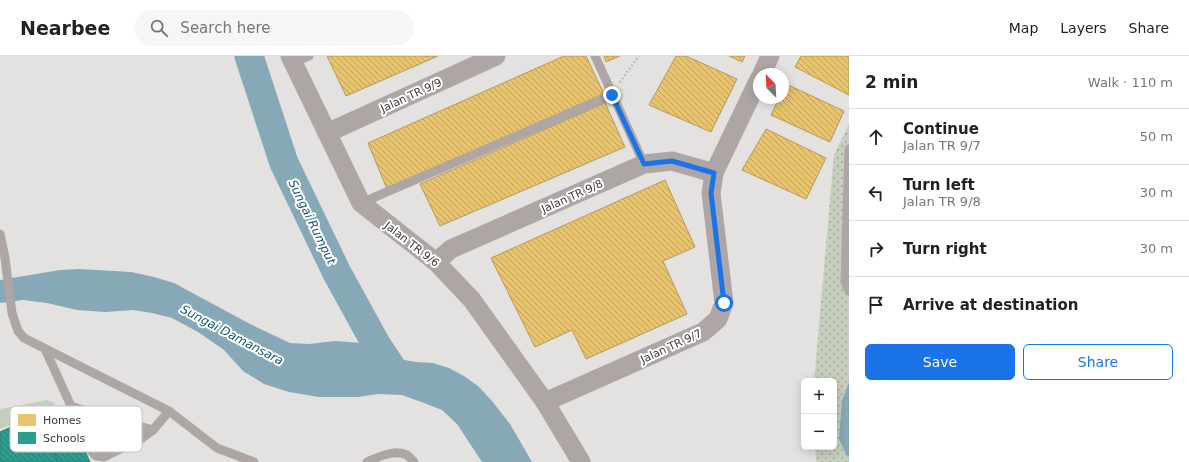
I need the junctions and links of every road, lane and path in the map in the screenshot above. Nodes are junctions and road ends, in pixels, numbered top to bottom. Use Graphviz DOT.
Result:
graph roads {
  1 [pos="496,56"];
  2 [pos="594,56"];
  3 [pos="639,56"];
  4 [pos="770,56"];
  5 [pos="298,58"];
  6 [pos="765,68"];
  7 [pos="753,92"];
  8 [pos="612,95"];
  9 [pos="327,133"];
  10 [pos="849,149"];
  11 [pos="644,164"];
  12 [pos="714,173"];
  13 [pos="361,203"];
  14 [pos="0,234"];
  15 [pos="436,262"];
  16 [pos="849,291"];
  17 [pos="45,349"];
  18 [pos="545,402"];
  19 [pos="70,406"];
  20 [pos="169,411"];
  21 [pos="142,427"];
  22 [pos="153,430"];
  23 [pos="142,438"];
  24 [pos="92,452"];
  25 [pos="114,452"];
  26 [pos="254,462"];
  27 [pos="367,462"];
  28 [pos="414,462"];
  29 [pos="581,462"];
  1 -- 9 [label="street, Jalan TR 9/9"];
  2 -- 8 [label="lane"];
  3 -- 8 [label="path"];
  4 -- 6 [label="street"];
  5 -- 9 [label="street, Jalan TR 9/6"];
  7 -- 12 [label="street, Jalan TR 9/7"];
  8 -- 11 [label="lane"];
  8 -- 13 [label="lane"];
  9 -- 13 [label="street, Jalan TR 9/6"];
  10 -- 16 [label="lane"];
  11 -- 12 [label="street, Jalan TR 9/8"];
  11 -- 15 [label="street, Jalan TR 9/8"];
  12 -- 18 [label="street, Jalan TR 9/7"];
  13 -- 15 [label="street, Jalan TR 9/6"];
  14 -- 17 [label="lane"];
  15 -- 18 [label="street, Jalan TR 9/6"];
  17 -- 19 [label="lane"];
  17 -- 20 [label="lane"];
  18 -- 29 [label="street, Jalan TR 9/6"];
  20 -- 22 [label="lane"];
  20 -- 26 [label="lane"];
  21 -- 22 [label="lane"];
  22 -- 23 [label="lane"];
  24 -- 25 [label="lane"];
  27 -- 28 [label="lane"];
}
